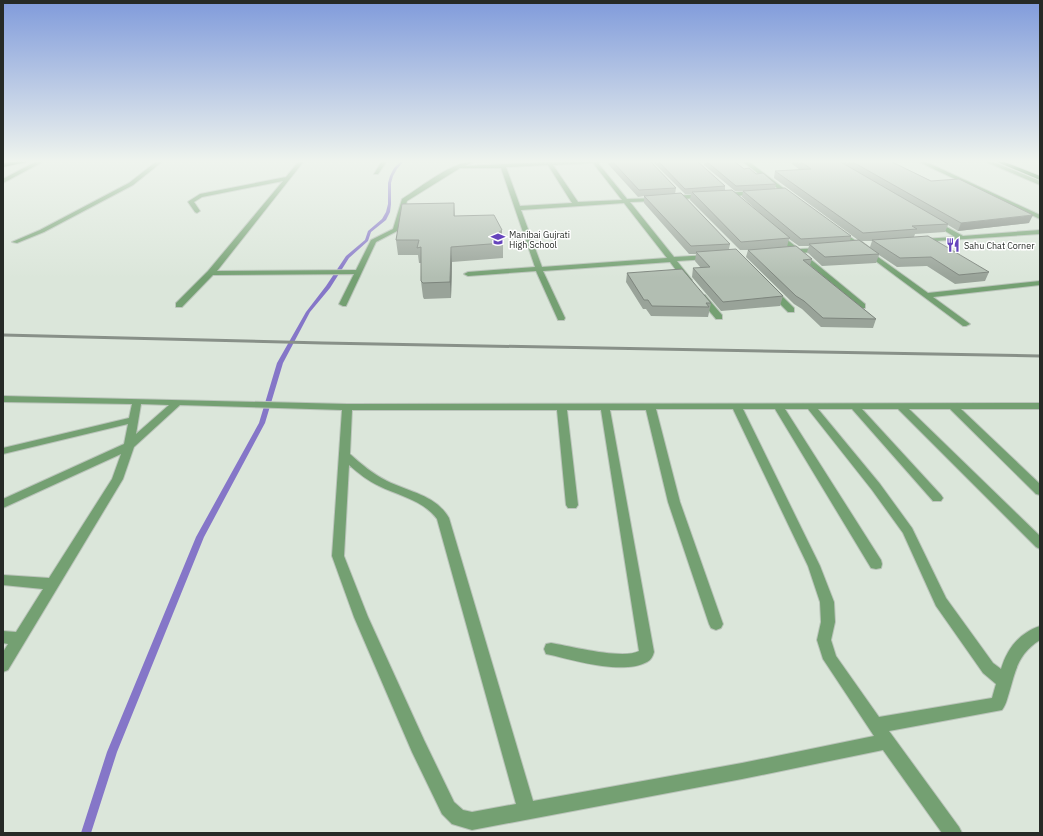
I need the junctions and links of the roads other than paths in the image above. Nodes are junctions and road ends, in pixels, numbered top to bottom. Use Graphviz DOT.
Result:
graph roads {
  1 [pos="101,200"];
  2 [pos="193,200"];
  3 [pos="271,200"];
  4 [pos="404,200"];
  5 [pos="515,200"];
  6 [pos="573,200"];
  7 [pos="644,200"];
  8 [pos="684,200"];
  9 [pos="1003,200"];
  10 [pos="626,201"];
  11 [pos="686,203"];
  12 [pos="576,204"];
  13 [pos="518,208"];
  14 [pos="198,211"];
  15 [pos="1040,217"];
  16 [pos="928,218"];
  17 [pos="834,228"];
  18 [pos="774,230"];
  19 [pos="1040,232"];
  20 [pos="962,238"];
  21 [pos="914,241"];
  22 [pos="15,242"];
  23 [pos="867,245"];
  24 [pos="859,246"];
  25 [pos="844,247"];
  26 [pos="828,248"];
  27 [pos="797,251"];
  28 [pos="782,252"];
  29 [pos="715,257"];
  30 [pos="672,260"];
  31 [pos="539,269"];
  32 [pos="356,272"];
  33 [pos="211,273"];
  34 [pos="468,274"];
  35 [pos="764,283"];
  36 [pos="1040,283"];
  37 [pos="926,295"];
  38 [pos="343,304"];
  39 [pos="179,305"];
  40 [pos="862,306"];
  41 [pos="791,310"];
  42 [pos="719,317"];
  43 [pos="561,318"];
  44 [pos="966,324"];
  45 [pos="3,399"];
  46 [pos="137,401"];
  47 [pos="178,402"];
  48 [pos="951,405"];
  49 [pos="562,406"];
  50 [pos="605,406"];
  51 [pos="650,406"];
  52 [pos="736,406"];
  53 [pos="778,406"];
  54 [pos="810,406"];
  55 [pos="1040,406"];
  56 [pos="347,407"];
  57 [pos="855,407"];
  58 [pos="901,407"];
  59 [pos="133,420"];
  60 [pos="129,446"];
  61 [pos="3,451"];
  62 [pos="344,455"];
  63 [pos="1040,491"];
  64 [pos="937,498"];
  65 [pos="3,504"];
  66 [pos="572,505"];
  67 [pos="1040,544"];
  68 [pos="876,564"];
  69 [pos="3,580"];
  70 [pos="52,584"];
  71 [pos="716,624"];
  72 [pos="1040,632"];
  73 [pos="3,637"];
  74 [pos="18,638"];
  75 [pos="552,649"];
  76 [pos="3,664"];
  77 [pos="1004,684"];
  78 [pos="876,725"];
  79 [pos="886,741"];
  80 [pos="527,812"];
  81 [pos="953,833"];
  1 -- 22 [label="street"];
  2 -- 14 [label="street"];
  3 -- 33 [label="street"];
  4 -- 32 [label="street"];
  5 -- 13 [label="street"];
  6 -- 12 [label="street"];
  7 -- 10 [label="street"];
  8 -- 11 [label="street"];
  9 -- 15 [label="street"];
  10 -- 12 [label="street"];
  10 -- 30 [label="street"];
  12 -- 13 [label="street"];
  13 -- 31 [label="street"];
  16 -- 20 [label="street"];
  17 -- 24 [label="street"];
  18 -- 27 [label="street"];
  19 -- 20 [label="street"];
  20 -- 21 [label="street"];
  23 -- 24 [label="street"];
  24 -- 25 [label="street"];
  24 -- 37 [label="street"];
  26 -- 27 [label="street"];
  27 -- 28 [label="street"];
  27 -- 40 [label="street"];
  29 -- 30 [label="street"];
  30 -- 31 [label="street"];
  30 -- 42 [label="street"];
  31 -- 34 [label="street"];
  31 -- 43 [label="street"];
  32 -- 33 [label="street"];
  32 -- 38 [label="street"];
  33 -- 39 [label="street"];
  35 -- 41 [label="street"];
  36 -- 37 [label="street"];
  37 -- 44 [label="street"];
  45 -- 46 [label="street"];
  46 -- 47 [label="street"];
  46 -- 59 [label="street"];
  47 -- 56 [label="street"];
  47 -- 60 [label="street"];
  48 -- 55 [label="street"];
  48 -- 58 [label="street"];
  48 -- 63 [label="street"];
  49 -- 50 [label="street"];
  49 -- 56 [label="street"];
  49 -- 66 [label="street"];
  50 -- 51 [label="street"];
  50 -- 75 [label="street"];
  51 -- 52 [label="street"];
  51 -- 71 [label="street"];
  52 -- 53 [label="street"];
  52 -- 78 [label="street"];
  53 -- 54 [label="street"];
  53 -- 68 [label="street"];
  54 -- 57 [label="street"];
  54 -- 77 [label="street"];
  56 -- 62 [label="street"];
  57 -- 58 [label="street"];
  57 -- 64 [label="street"];
  58 -- 67 [label="street"];
  59 -- 60 [label="street"];
  59 -- 61 [label="street"];
  60 -- 65 [label="street"];
  60 -- 70 [label="street"];
  62 -- 80 [label="street"];
  62 -- 80 [label="street"];
  69 -- 70 [label="street"];
  70 -- 74 [label="street"];
  72 -- 77 [label="street"];
  73 -- 74 [label="street"];
  74 -- 76 [label="street"];
  77 -- 78 [label="street"];
  78 -- 79 [label="street"];
  79 -- 80 [label="street"];
  79 -- 81 [label="street"];
}
